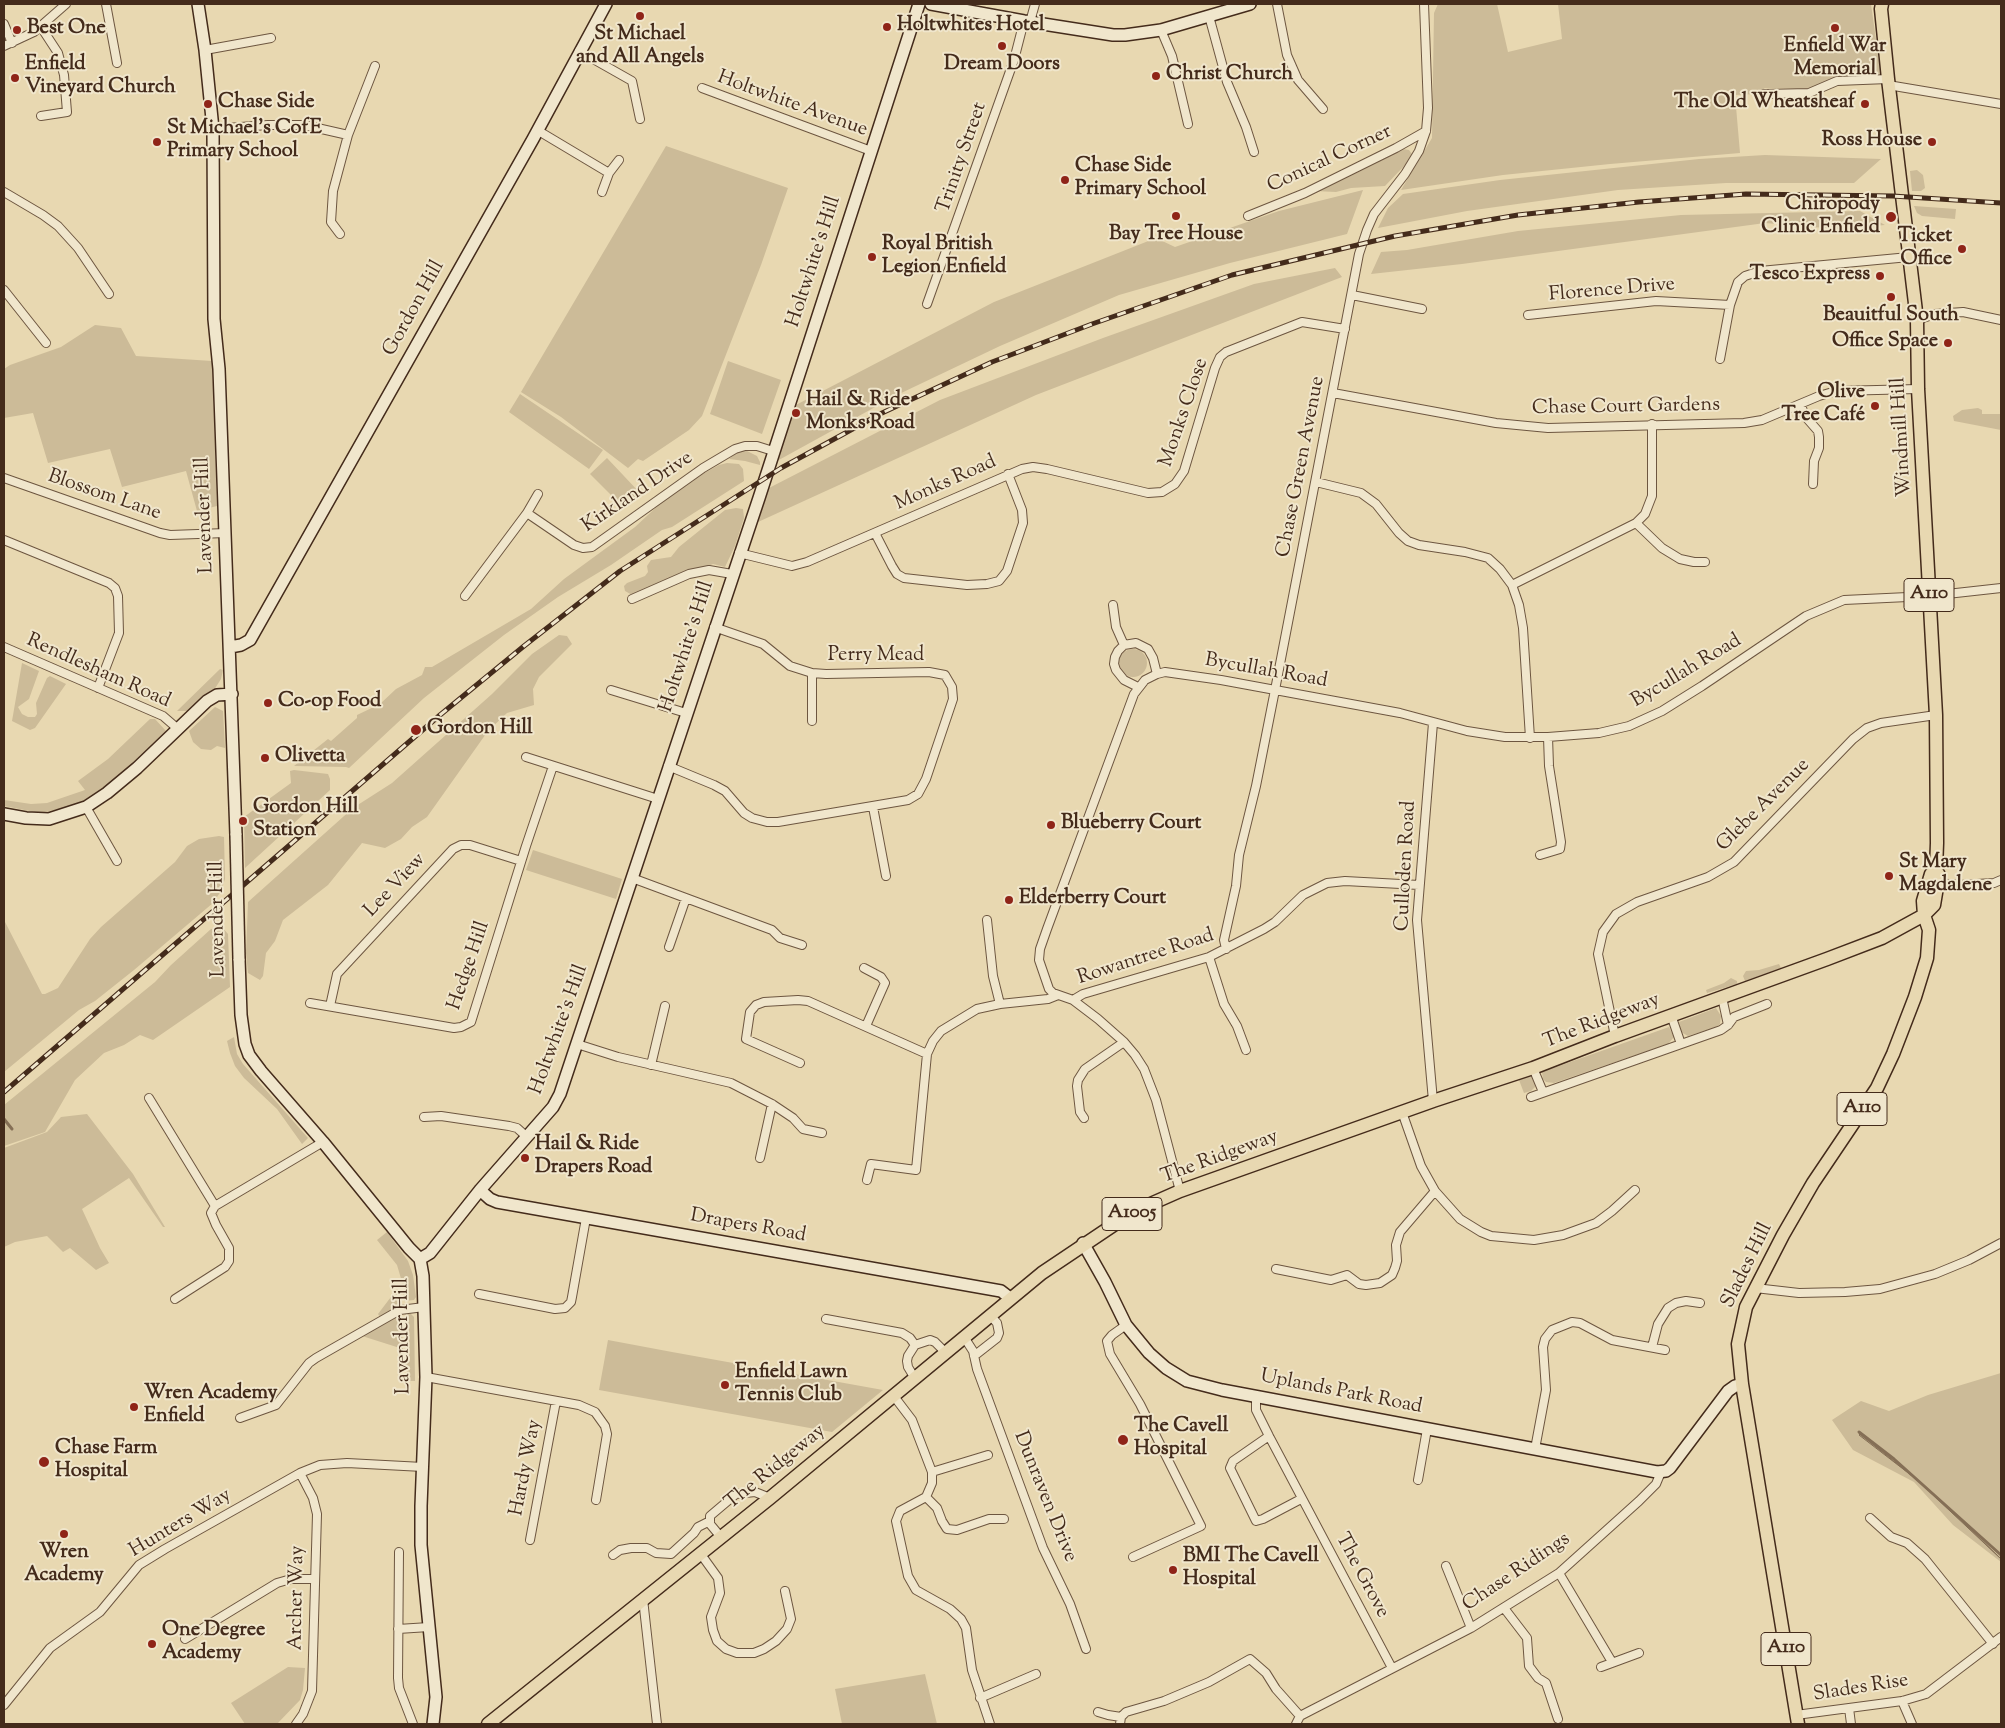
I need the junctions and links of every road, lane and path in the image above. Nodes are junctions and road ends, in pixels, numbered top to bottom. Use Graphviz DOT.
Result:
graph roads {
  1 [pos="66,4"];
  2 [pos="106,4"];
  3 [pos="198,4"];
  4 [pos="606,4"];
  5 [pos="918,4"];
  6 [pos="931,4"];
  7 [pos="1036,4"];
  8 [pos="1250,4"];
  9 [pos="1277,4"];
  10 [pos="1424,4"];
  11 [pos="1881,5"];
  12 [pos="1209,16"];
  13 [pos="1027,21"];
  14 [pos="4,24"];
  15 [pos="41,26"];
  16 [pos="1161,30"];
  17 [pos="271,38"];
  18 [pos="12,43"];
  19 [pos="4,46"];
  20 [pos="205,50"];
  21 [pos="580,51"];
  22 [pos="117,63"];
  23 [pos="374,66"];
  24 [pos="1888,82"];
  25 [pos="702,88"];
  26 [pos="1764,94"];
  27 [pos="2001,104"];
  28 [pos="1323,109"];
  29 [pos="41,116"];
  30 [pos="640,119"];
  31 [pos="1188,124"];
  32 [pos="213,128"];
  33 [pos="537,130"];
  34 [pos="1426,131"];
  35 [pos="348,135"];
  36 [pos="870,151"];
  37 [pos="1254,152"];
  38 [pos="619,160"];
  39 [pos="609,173"];
  40 [pos="4,192"];
  41 [pos="602,192"];
  42 [pos="1248,216"];
  43 [pos="340,234"];
  44 [pos="1909,257"];
  45 [pos="4,290"];
  46 [pos="109,294"];
  47 [pos="1352,295"];
  48 [pos="927,304"];
  49 [pos="1730,305"];
  50 [pos="1422,309"];
  51 [pos="1528,315"];
  52 [pos="1917,320"];
  53 [pos="2001,320"];
  54 [pos="1345,329"];
  55 [pos="46,344"];
  56 [pos="1720,359"];
  57 [pos="1918,389"];
  58 [pos="1333,393"];
  59 [pos="1800,404"];
  60 [pos="1652,424"];
  61 [pos="773,451"];
  62 [pos="1008,474"];
  63 [pos="4,478"];
  64 [pos="1316,482"];
  65 [pos="1813,484"];
  66 [pos="1171,487"];
  67 [pos="538,494"];
  68 [pos="527,513"];
  69 [pos="1636,523"];
  70 [pos="226,533"];
  71 [pos="875,533"];
  72 [pos="4,540"];
  73 [pos="739,553"];
  74 [pos="1705,562"];
  75 [pos="732,574"];
  76 [pos="1512,585"];
  77 [pos="2001,588"];
  78 [pos="464,596"];
  79 [pos="1929,596"];
  80 [pos="632,599"];
  81 [pos="1113,605"];
  82 [pos="714,627"];
  83 [pos="1124,645"];
  84 [pos="230,646"];
  85 [pos="4,647"];
  86 [pos="812,673"];
  87 [pos="1157,674"];
  88 [pos="1138,687"];
  89 [pos="98,688"];
  90 [pos="611,690"];
  91 [pos="1276,690"];
  92 [pos="232,694"];
  93 [pos="686,713"];
  94 [pos="1936,716"];
  95 [pos="812,721"];
  96 [pos="1433,723"];
  97 [pos="178,729"];
  98 [pos="1548,737"];
  99 [pos="1530,738"];
  100 [pos="526,757"];
  101 [pos="553,766"];
  102 [pos="668,766"];
  103 [pos="658,799"];
  104 [pos="873,807"];
  105 [pos="86,808"];
  106 [pos="4,814"];
  107 [pos="1540,855"];
  108 [pos="117,861"];
  109 [pos="521,861"];
  110 [pos="886,876"];
  111 [pos="1937,876"];
  112 [pos="632,878"];
  113 [pos="2001,880"];
  114 [pos="1419,885"];
  115 [pos="686,898"];
  116 [pos="1924,915"];
  117 [pos="987,920"];
  118 [pos="802,945"];
  119 [pos="669,947"];
  120 [pos="1226,949"];
  121 [pos="1209,957"];
  122 [pos="864,968"];
  123 [pos="1058,995"];
  124 [pos="1722,997"];
  125 [pos="1073,1000"];
  126 [pos="310,1003"];
  127 [pos="1000,1004"];
  128 [pos="1767,1004"];
  129 [pos="330,1006"];
  130 [pos="665,1006"];
  131 [pos="1671,1016"];
  132 [pos="1728,1025"];
  133 [pos="866,1026"];
  134 [pos="1615,1036"];
  135 [pos="1124,1042"];
  136 [pos="578,1044"];
  137 [pos="1681,1044"];
  138 [pos="1246,1050"];
  139 [pos="927,1054"];
  140 [pos="800,1063"];
  141 [pos="651,1065"];
  142 [pos="1533,1068"];
  143 [pos="1543,1092"];
  144 [pos="1531,1097"];
  145 [pos="149,1098"];
  146 [pos="1433,1101"];
  147 [pos="772,1104"];
  148 [pos="1402,1112"];
  149 [pos="424,1117"];
  150 [pos="1084,1118"];
  151 [pos="822,1133"];
  152 [pos="527,1137"];
  153 [pos="322,1142"];
  154 [pos="760,1158"];
  155 [pos="868,1180"];
  156 [pos="480,1190"];
  157 [pos="1635,1190"];
  158 [pos="1180,1191"];
  159 [pos="1435,1191"];
  160 [pos="215,1206"];
  161 [pos="586,1218"];
  162 [pos="1083,1243"];
  163 [pos="2001,1243"];
  164 [pos="420,1259"];
  165 [pos="1276,1269"];
  166 [pos="1755,1288"];
  167 [pos="479,1294"];
  168 [pos="175,1298"];
  169 [pos="1010,1298"];
  170 [pos="1700,1303"];
  171 [pos="424,1308"];
  172 [pos="990,1315"];
  173 [pos="826,1319"];
  174 [pos="1126,1325"];
  175 [pos="964,1337"];
  176 [pos="915,1345"];
  177 [pos="1652,1347"];
  178 [pos="1665,1350"];
  179 [pos="945,1352"];
  180 [pos="974,1356"];
  181 [pos="426,1377"];
  182 [pos="914,1378"];
  183 [pos="1742,1384"];
  184 [pos="893,1395"];
  185 [pos="1256,1396"];
  186 [pos="556,1401"];
  187 [pos="240,1418"];
  188 [pos="1427,1429"];
  189 [pos="1269,1436"];
  190 [pos="1535,1449"];
  191 [pos="988,1455"];
  192 [pos="423,1466"];
  193 [pos="932,1472"];
  194 [pos="1661,1472"];
  195 [pos="300,1473"];
  196 [pos="1418,1480"];
  197 [pos="926,1497"];
  198 [pos="770,1498"];
  199 [pos="1301,1499"];
  200 [pos="596,1500"];
  201 [pos="1870,1518"];
  202 [pos="1004,1519"];
  203 [pos="710,1520"];
  204 [pos="720,1536"];
  205 [pos="530,1540"];
  206 [pos="399,1552"];
  207 [pos="700,1553"];
  208 [pos="613,1556"];
  209 [pos="1133,1557"];
  210 [pos="1446,1566"];
  211 [pos="1559,1573"];
  212 [pos="315,1579"];
  213 [pos="785,1591"];
  214 [pos="643,1599"];
  215 [pos="1504,1608"];
  216 [pos="430,1627"];
  217 [pos="1471,1628"];
  218 [pos="398,1629"];
  219 [pos="2001,1637"];
  220 [pos="185,1639"];
  221 [pos="1993,1644"];
  222 [pos="1086,1649"];
  223 [pos="1250,1650"];
  224 [pos="1639,1653"];
  225 [pos="1250,1659"];
  226 [pos="1612,1662"];
  227 [pos="1601,1666"];
  228 [pos="1392,1668"];
  229 [pos="1036,1674"];
  230 [pos="980,1698"];
  231 [pos="1902,1701"];
  232 [pos="4,1705"];
  233 [pos="1849,1708"];
  234 [pos="1098,1712"];
  235 [pos="1300,1716"];
  236 [pos="1558,1719"];
  237 [pos="1121,1720"];
  238 [pos="1797,1720"];
  239 [pos="296,1724"];
  240 [pos="414,1724"];
  241 [pos="433,1724"];
  242 [pos="488,1724"];
  243 [pos="657,1724"];
  244 [pos="990,1724"];
  245 [pos="1296,1724"];
  246 [pos="1852,1724"];
  247 [pos="1912,1724"];
  1 -- 15 [label="street"];
  2 -- 22 [label="street"];
  3 -- 20 [label="street, Lavender Hill"];
  4 -- 21 [label="street, Gordon Hill"];
  5 -- 36 [label="street, Holtwhite's Hill"];
  6 -- 13 [label="street"];
  7 -- 13 [label="street, Trinity Street"];
  8 -- 12 [label="street"];
  9 -- 28 [label="street"];
  10 -- 34 [label="street, Chase Green Avenue"];
  11 -- 24 [label="main road, Windmill Hill / A110"];
  12 -- 16 [label="street"];
  12 -- 37 [label="street"];
  13 -- 16 [label="street"];
  13 -- 48 [label="street, Trinity Street"];
  14 -- 18 [label="street"];
  15 -- 18 [label="street"];
  15 -- 29 [label="street"];
  16 -- 31 [label="street"];
  17 -- 20 [label="street"];
  18 -- 19 [label="street"];
  20 -- 32 [label="street, Lavender Hill"];
  21 -- 30 [label="street"];
  21 -- 33 [label="street, Gordon Hill"];
  23 -- 35 [label="street"];
  24 -- 26 [label="street"];
  24 -- 27 [label="street"];
  24 -- 44 [label="main road, Windmill Hill / A110"];
  25 -- 36 [label="street, Holtwhite Avenue"];
  32 -- 35 [label="street"];
  32 -- 70 [label="street, Lavender Hill"];
  33 -- 39 [label="street"];
  33 -- 84 [label="street, Gordon Hill"];
  34 -- 42 [label="street, Conical Corner"];
  34 -- 47 [label="street, Chase Green Avenue"];
  35 -- 43 [label="street"];
  36 -- 61 [label="street, Holtwhite's Hill"];
  38 -- 39 [label="street"];
  39 -- 41 [label="street"];
  40 -- 46 [label="street"];
  44 -- 49 [label="street"];
  44 -- 52 [label="main road, Windmill Hill / A110"];
  45 -- 55 [label="street"];
  47 -- 50 [label="street"];
  47 -- 54 [label="street, Chase Green Avenue"];
  49 -- 51 [label="street, Florence Drive"];
  49 -- 56 [label="street"];
  52 -- 53 [label="street"];
  52 -- 57 [label="main road, Windmill Hill / A110"];
  54 -- 58 [label="street, Chase Green Avenue"];
  54 -- 66 [label="street, Monks Close"];
  57 -- 59 [label="street, Chase Court Gardens"];
  57 -- 79 [label="main road, Windmill Hill / A110"];
  58 -- 60 [label="street, Chase Court Gardens"];
  58 -- 64 [label="street, Chase Green Avenue"];
  59 -- 60 [label="street, Chase Court Gardens"];
  59 -- 65 [label="street"];
  60 -- 69 [label="street"];
  61 -- 68 [label="street, Kirkland Drive"];
  61 -- 73 [label="street, Holtwhite's Hill"];
  62 -- 66 [label="street, Monks Road"];
  62 -- 71 [label="street, Monks Road"];
  62 -- 71 [label="street"];
  63 -- 70 [label="street, Blossom Lane"];
  64 -- 76 [label="street"];
  64 -- 91 [label="street, Chase Green Avenue"];
  67 -- 68 [label="street"];
  68 -- 78 [label="street"];
  69 -- 74 [label="street"];
  69 -- 76 [label="street"];
  70 -- 84 [label="street, Lavender Hill"];
  71 -- 73 [label="street, Monks Road"];
  72 -- 89 [label="street"];
  73 -- 75 [label="street, Holtwhite's Hill"];
  75 -- 80 [label="street"];
  75 -- 82 [label="street, Holtwhite's Hill"];
  76 -- 99 [label="street"];
  77 -- 79 [label="street, Bycullah Road"];
  79 -- 94 [label="main road, Windmill Hill / A110"];
  79 -- 98 [label="street, Bycullah Road"];
  81 -- 83 [label="street"];
  82 -- 86 [label="street, Perry Mead"];
  82 -- 93 [label="street, Holtwhite's Hill"];
  83 -- 87 [label="street"];
  83 -- 88 [label="street"];
  84 -- 92 [label="street, Lavender Hill"];
  85 -- 89 [label="street, Rendlesham Road"];
  86 -- 95 [label="street, Perry Mead"];
  86 -- 104 [label="street, Perry Mead"];
  87 -- 88 [label="street"];
  87 -- 91 [label="street, Bycullah Road"];
  88 -- 123 [label="street"];
  89 -- 97 [label="street, Rendlesham Road"];
  90 -- 93 [label="street"];
  91 -- 96 [label="street, Bycullah Road"];
  91 -- 120 [label="street, Chase Green Avenue"];
  92 -- 97 [label="street"];
  92 -- 153 [label="street, Lavender Hill, bridge"];
  93 -- 102 [label="street, Holtwhite's Hill"];
  94 -- 111 [label="main road, Windmill Hill / A110"];
  94 -- 134 [label="street, Glebe Avenue"];
  96 -- 99 [label="street, Bycullah Road"];
  96 -- 114 [label="street, Culloden Road"];
  97 -- 105 [label="street"];
  98 -- 99 [label="street, Bycullah Road"];
  98 -- 107 [label="street"];
  100 -- 101 [label="street"];
  101 -- 103 [label="street"];
  101 -- 109 [label="street, Hedge Hill"];
  102 -- 103 [label="street, Holtwhite's Hill"];
  102 -- 104 [label="street, Perry Mead"];
  103 -- 112 [label="street, Holtwhite's Hill"];
  104 -- 110 [label="street"];
  105 -- 106 [label="street"];
  105 -- 108 [label="street"];
  109 -- 129 [label="street, Lee View"];
  109 -- 129 [label="street, Hedge Hill"];
  111 -- 113 [label="street"];
  111 -- 116 [label="main road, Windmill Hill / A110"];
  112 -- 115 [label="street"];
  112 -- 136 [label="street, Holtwhite's Hill"];
  114 -- 120 [label="street, Rowantree Road"];
  114 -- 146 [label="street, Culloden Road"];
  115 -- 118 [label="street"];
  115 -- 119 [label="street"];
  116 -- 124 [label="main road, The Ridgeway / A1005"];
  116 -- 166 [label="main road, Slades Hill / A110"];
  117 -- 127 [label="street"];
  120 -- 121 [label="street, Rowantree Road"];
  121 -- 125 [label="street, Rowantree Road"];
  121 -- 138 [label="street"];
  122 -- 133 [label="street"];
  123 -- 125 [label="street"];
  123 -- 127 [label="street, Rowantree Road"];
  124 -- 131 [label="main road, The Ridgeway / A1005"];
  124 -- 132 [label="street"];
  125 -- 135 [label="street"];
  126 -- 129 [label="street, Hedge Hill"];
  127 -- 139 [label="street, Rowantree Road"];
  128 -- 132 [label="street"];
  130 -- 141 [label="street"];
  131 -- 134 [label="main road, The Ridgeway / A1005"];
  131 -- 137 [label="street"];
  132 -- 137 [label="street"];
  133 -- 139 [label="street"];
  133 -- 140 [label="street"];
  134 -- 142 [label="main road, The Ridgeway / A1005"];
  135 -- 150 [label="street"];
  135 -- 158 [label="street"];
  136 -- 141 [label="street"];
  136 -- 152 [label="street, Holtwhite's Hill"];
  137 -- 143 [label="street"];
  139 -- 155 [label="street, Rowantree Road"];
  141 -- 147 [label="street"];
  142 -- 143 [label="street"];
  142 -- 146 [label="main road, The Ridgeway / A1005"];
  143 -- 144 [label="street"];
  145 -- 160 [label="street"];
  146 -- 148 [label="main road, The Ridgeway / A1005"];
  147 -- 151 [label="street"];
  147 -- 154 [label="street"];
  148 -- 158 [label="main road, The Ridgeway / A1005"];
  148 -- 159 [label="street"];
  149 -- 152 [label="street"];
  152 -- 156 [label="street, Holtwhite's Hill"];
  153 -- 160 [label="street"];
  153 -- 164 [label="street, Lavender Hill"];
  156 -- 161 [label="street, Drapers Road"];
  156 -- 164 [label="street, Holtwhite's Hill"];
  157 -- 159 [label="street"];
  158 -- 162 [label="main road, The Ridgeway / A1005"];
  159 -- 165 [label="street"];
  160 -- 168 [label="street"];
  161 -- 167 [label="street"];
  161 -- 169 [label="street, Drapers Road"];
  162 -- 169 [label="main road, The Ridgeway / A1005"];
  162 -- 174 [label="street, Uplands Park Road"];
  163 -- 166 [label="street"];
  164 -- 171 [label="street, Lavender Hill"];
  166 -- 183 [label="main road, Slades Hill / A110"];
  169 -- 172 [label="main road, The Ridgeway / A1005"];
  170 -- 177 [label="street"];
  171 -- 181 [label="street, Lavender Hill"];
  171 -- 187 [label="street"];
  172 -- 175 [label="main road, The Ridgeway / A1005"];
  172 -- 180 [label="street"];
  173 -- 176 [label="street"];
  174 -- 185 [label="street, Uplands Park Road"];
  174 -- 209 [label="street"];
  175 -- 179 [label="main road, The Ridgeway / A1005"];
  175 -- 180 [label="street, Dunraven Drive"];
  176 -- 179 [label="street"];
  176 -- 182 [label="street"];
  177 -- 178 [label="street"];
  177 -- 190 [label="street"];
  179 -- 182 [label="main road, The Ridgeway / A1005"];
  180 -- 222 [label="street, Dunraven Drive"];
  181 -- 186 [label="street, Hardy Way"];
  181 -- 192 [label="street, Lavender Hill"];
  182 -- 184 [label="main road, The Ridgeway / A1005"];
  183 -- 194 [label="street, Chase Ridings"];
  183 -- 238 [label="main road, Slades Hill / A110"];
  184 -- 193 [label="street"];
  184 -- 198 [label="main road, The Ridgeway / A1005"];
  185 -- 188 [label="street, Uplands Park Road"];
  185 -- 189 [label="street, The Grove"];
  186 -- 200 [label="street, Hardy Way"];
  186 -- 205 [label="street, Hardy Way"];
  188 -- 190 [label="street, Uplands Park Road"];
  188 -- 196 [label="street"];
  189 -- 199 [label="street, The Grove"];
  189 -- 199 [label="street"];
  190 -- 194 [label="street, Uplands Park Road"];
  191 -- 193 [label="street"];
  192 -- 195 [label="street, Hunters Way"];
  192 -- 216 [label="street, Lavender Hill"];
  193 -- 197 [label="street"];
  194 -- 211 [label="street, Chase Ridings"];
  195 -- 212 [label="street, Archer Way"];
  195 -- 232 [label="street, Hunters Way"];
  197 -- 202 [label="street"];
  197 -- 230 [label="street"];
  198 -- 203 [label="street"];
  198 -- 204 [label="main road, The Ridgeway / A1005"];
  199 -- 228 [label="street, The Grove"];
  201 -- 221 [label="street"];
  203 -- 204 [label="street"];
  203 -- 208 [label="street"];
  204 -- 207 [label="main road, The Ridgeway / A1005"];
  206 -- 218 [label="street"];
  207 -- 213 [label="street"];
  207 -- 214 [label="main road, The Ridgeway / A1005"];
  210 -- 217 [label="street"];
  211 -- 215 [label="street, Chase Ridings"];
  211 -- 226 [label="street"];
  212 -- 220 [label="street"];
  212 -- 239 [label="street, Archer Way"];
  214 -- 242 [label="main road, The Ridgeway / A1005"];
  214 -- 243 [label="street"];
  215 -- 217 [label="street, Chase Ridings"];
  215 -- 236 [label="street"];
  216 -- 218 [label="street"];
  216 -- 241 [label="street, Lavender Hill"];
  217 -- 228 [label="street, Chase Ridings"];
  218 -- 240 [label="street"];
  219 -- 221 [label="street, Slades Rise"];
  221 -- 231 [label="street, Slades Rise"];
  223 -- 225 [label="street"];
  224 -- 226 [label="street"];
  225 -- 235 [label="street"];
  225 -- 237 [label="street"];
  226 -- 227 [label="street"];
  228 -- 235 [label="street, Chase Ridings"];
  229 -- 230 [label="street"];
  230 -- 244 [label="street"];
  231 -- 233 [label="street, Slades Rise"];
  231 -- 247 [label="street"];
  233 -- 238 [label="street, Slades Rise"];
  233 -- 246 [label="street"];
  234 -- 237 [label="street"];
  235 -- 245 [label="street"];
}
